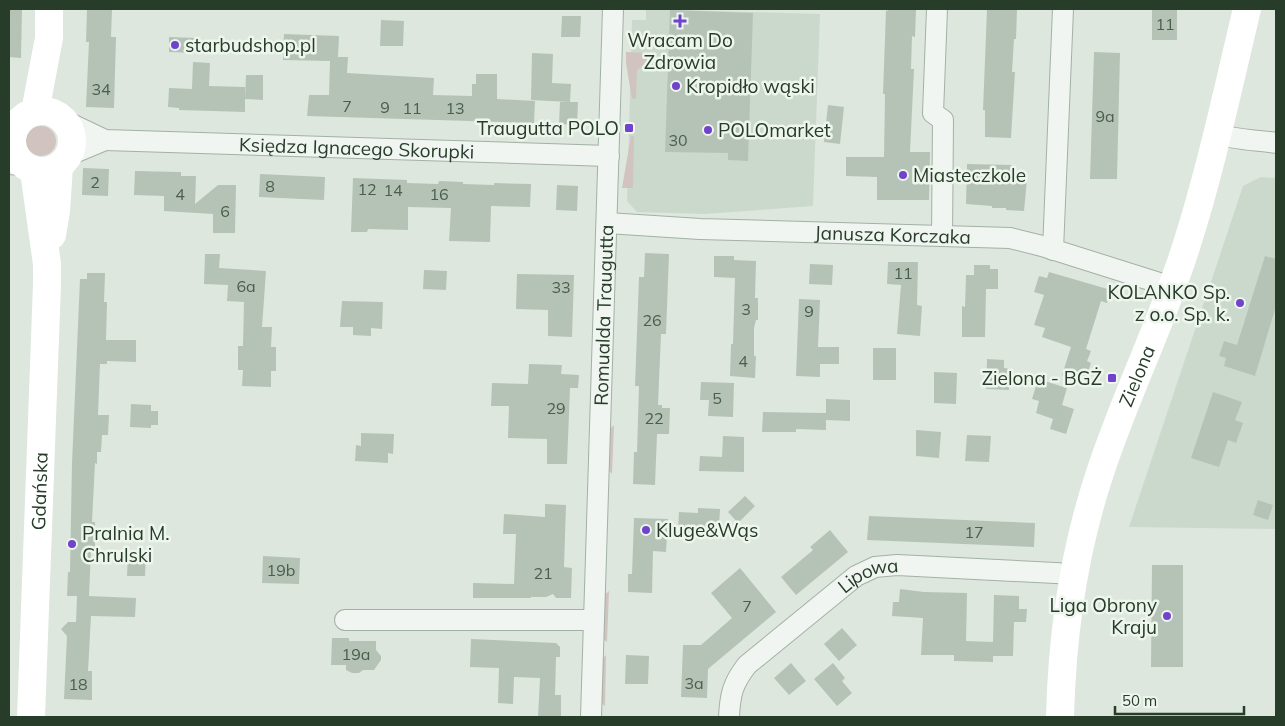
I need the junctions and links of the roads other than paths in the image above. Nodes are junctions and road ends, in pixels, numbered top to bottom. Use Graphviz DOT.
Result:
graph roads {
  1 [pos="49,9"];
  2 [pos="614,9"];
  3 [pos="937,9"];
  4 [pos="1063,9"];
  5 [pos="1247,9"];
  6 [pos="52,116"];
  7 [pos="11,134"];
  8 [pos="1218,134"];
  9 [pos="105,140"];
  10 [pos="1276,143"];
  11 [pos="609,156"];
  12 [pos="38,164"];
  13 [pos="607,223"];
  14 [pos="942,236"];
  15 [pos="1054,250"];
  16 [pos="1172,287"];
  17 [pos="1075,574"];
  18 [pos="344,620"];
  19 [pos="594,620"];
  20 [pos="31,717"];
  21 [pos="591,717"];
  22 [pos="729,717"];
  23 [pos="1060,717"];
  1 -- 6 [label="main road"];
  2 -- 11 [label="street, Romualda Traugutta"];
  3 -- 14 [label="street"];
  4 -- 15 [label="street"];
  5 -- 8 [label="main road, Zielona"];
  6 -- 7 [label="main road"];
  6 -- 9 [label="street, Księdza Ignacego Skorupki"];
  6 -- 12 [label="main road"];
  7 -- 12 [label="main road"];
  8 -- 10 [label="street"];
  8 -- 16 [label="main road, Zielona"];
  9 -- 11 [label="street, Księdza Ignacego Skorupki"];
  9 -- 12 [label="street, Księdza Ignacego Skorupki"];
  11 -- 13 [label="street, Romualda Traugutta"];
  12 -- 20 [label="main road, Gdańska"];
  13 -- 14 [label="street, Janusza Korczaka"];
  13 -- 19 [label="street, Romualda Traugutta"];
  14 -- 15 [label="street, Janusza Korczaka"];
  15 -- 16 [label="street, Janusza Korczaka"];
  16 -- 17 [label="main road, Zielona"];
  17 -- 22 [label="street, Lipowa"];
  17 -- 23 [label="main road, Zielona"];
  18 -- 19 [label="street"];
  19 -- 21 [label="street, Romualda Traugutta"];
}
